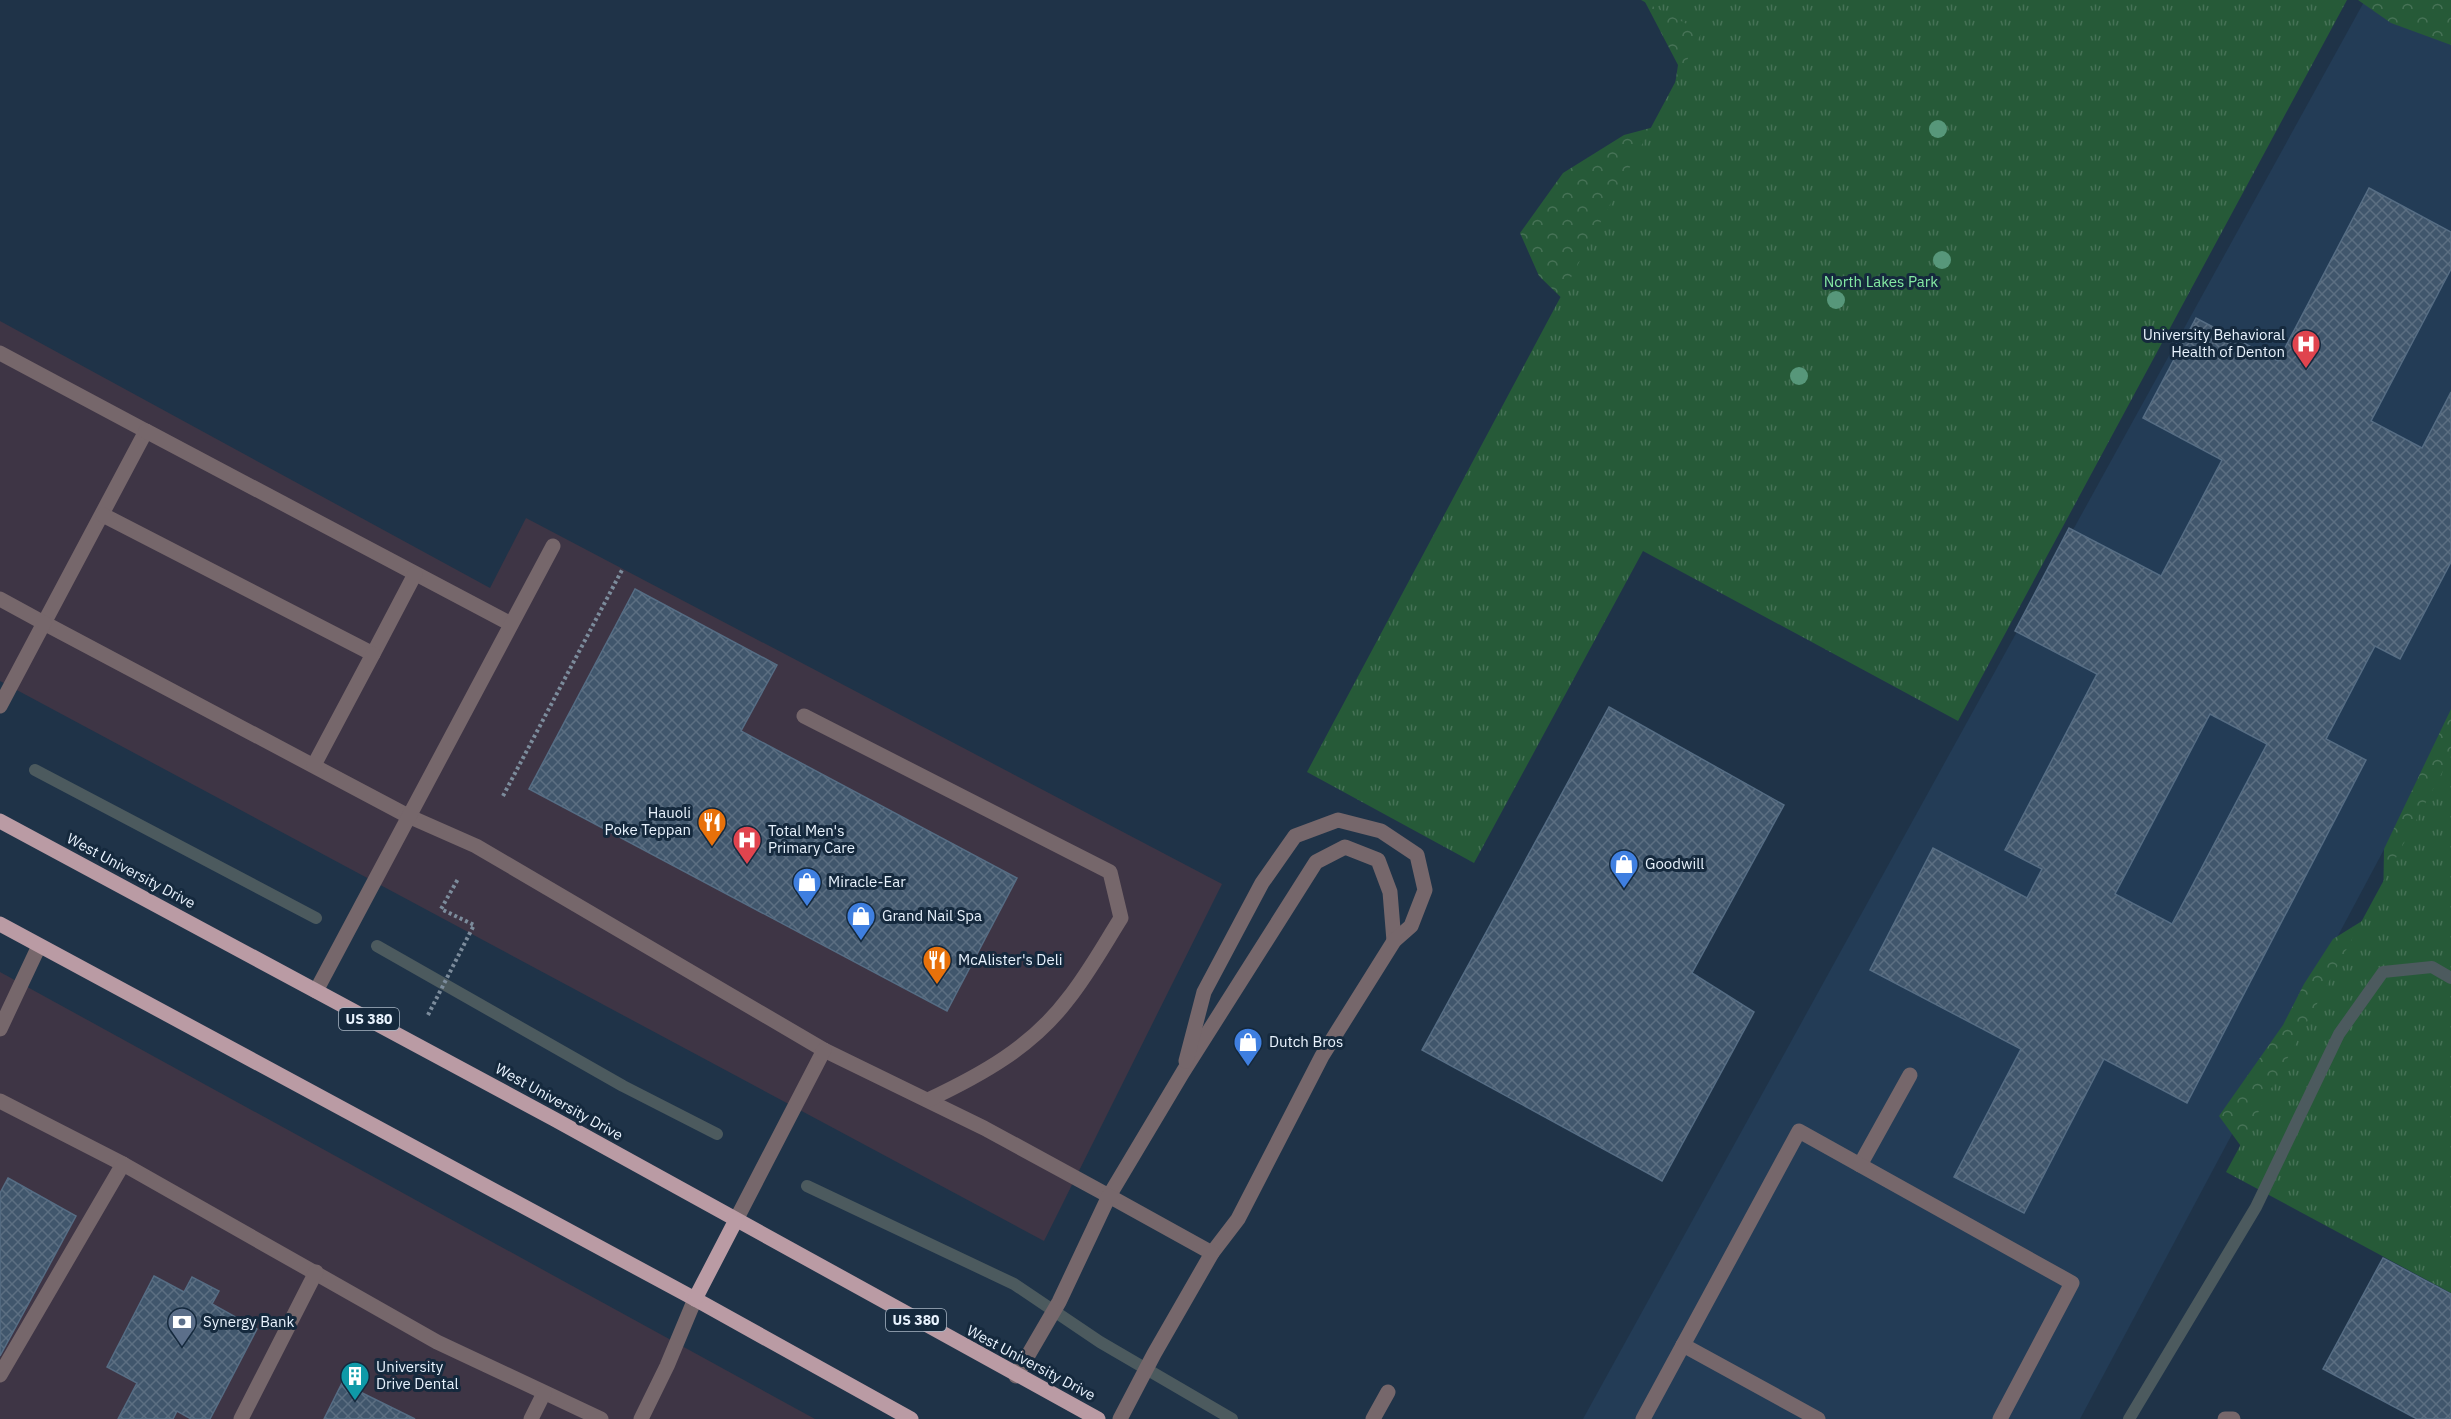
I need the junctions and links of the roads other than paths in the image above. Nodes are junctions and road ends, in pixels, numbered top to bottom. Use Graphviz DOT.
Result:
graph roads {
  1 [pos="0,353"];
  2 [pos="146,431"];
  3 [pos="102,515"];
  4 [pos="553,546"];
  5 [pos="415,574"];
  6 [pos="0,599"];
  7 [pos="44,623"];
  8 [pos="511,624"];
  9 [pos="374,654"];
  10 [pos="0,706"];
  11 [pos="804,716"];
  12 [pos="314,765"];
  13 [pos="408,816"];
  14 [pos="0,821"];
  15 [pos="0,924"];
  16 [pos="1394,941"];
  17 [pos="39,945"];
  18 [pos="316,991"];
  19 [pos="0,1029"];
  20 [pos="824,1050"];
  21 [pos="1183,1072"];
  22 [pos="1910,1075"];
  23 [pos="928,1100"];
  24 [pos="0,1101"];
  25 [pos="123,1164"];
  26 [pos="1860,1165"];
  27 [pos="1109,1196"];
  28 [pos="736,1220"];
  29 [pos="1212,1253"];
  30 [pos="316,1272"];
  31 [pos="695,1299"];
  32 [pos="1683,1344"];
  33 [pos="0,1375"];
  34 [pos="1016,1376"];
  35 [pos="1388,1392"];
  36 [pos="544,1393"];
  37 [pos="241,1419"];
  38 [pos="531,1419"];
  39 [pos="601,1419"];
  40 [pos="640,1419"];
  41 [pos="911,1419"];
  42 [pos="1098,1419"];
  43 [pos="1120,1419"];
  44 [pos="1373,1419"];
  45 [pos="1643,1419"];
  46 [pos="1818,1419"];
  47 [pos="2000,1419"];
  48 [pos="2225,1419"];
  49 [pos="2234,1419"];
  1 -- 2 [label="lane"];
  2 -- 3 [label="lane"];
  2 -- 5 [label="lane"];
  3 -- 7 [label="lane"];
  3 -- 9 [label="lane"];
  4 -- 8 [label="lane"];
  5 -- 8 [label="lane"];
  5 -- 9 [label="lane"];
  6 -- 7 [label="lane"];
  7 -- 10 [label="lane"];
  7 -- 12 [label="lane"];
  8 -- 13 [label="lane"];
  9 -- 12 [label="lane"];
  11 -- 23 [label="lane"];
  12 -- 13 [label="lane"];
  13 -- 18 [label="lane"];
  13 -- 20 [label="lane"];
  14 -- 18 [label="main road, West University Drive / US 380"];
  15 -- 17 [label="main road"];
  16 -- 21 [label="lane"];
  16 -- 21 [label="lane"];
  16 -- 29 [label="lane"];
  17 -- 19 [label="lane"];
  17 -- 31 [label="main road"];
  18 -- 28 [label="main road, West University Drive / US 380"];
  20 -- 23 [label="lane"];
  20 -- 28 [label="lane"];
  21 -- 27 [label="lane"];
  22 -- 26 [label="lane"];
  23 -- 27 [label="lane"];
  24 -- 25 [label="lane"];
  25 -- 30 [label="lane"];
  25 -- 33 [label="lane"];
  26 -- 32 [label="lane"];
  26 -- 47 [label="lane"];
  27 -- 29 [label="lane"];
  27 -- 34 [label="lane"];
  28 -- 31 [label="main road"];
  28 -- 34 [label="main road, West University Drive / US 380"];
  29 -- 43 [label="lane"];
  30 -- 36 [label="lane"];
  30 -- 37 [label="lane"];
  31 -- 40 [label="lane"];
  31 -- 41 [label="main road"];
  32 -- 45 [label="lane"];
  32 -- 46 [label="lane"];
  34 -- 42 [label="main road, West University Drive / US 380"];
  35 -- 44 [label="lane"];
  36 -- 38 [label="lane"];
  36 -- 39 [label="lane"];
  48 -- 49 [label="lane"];
}
